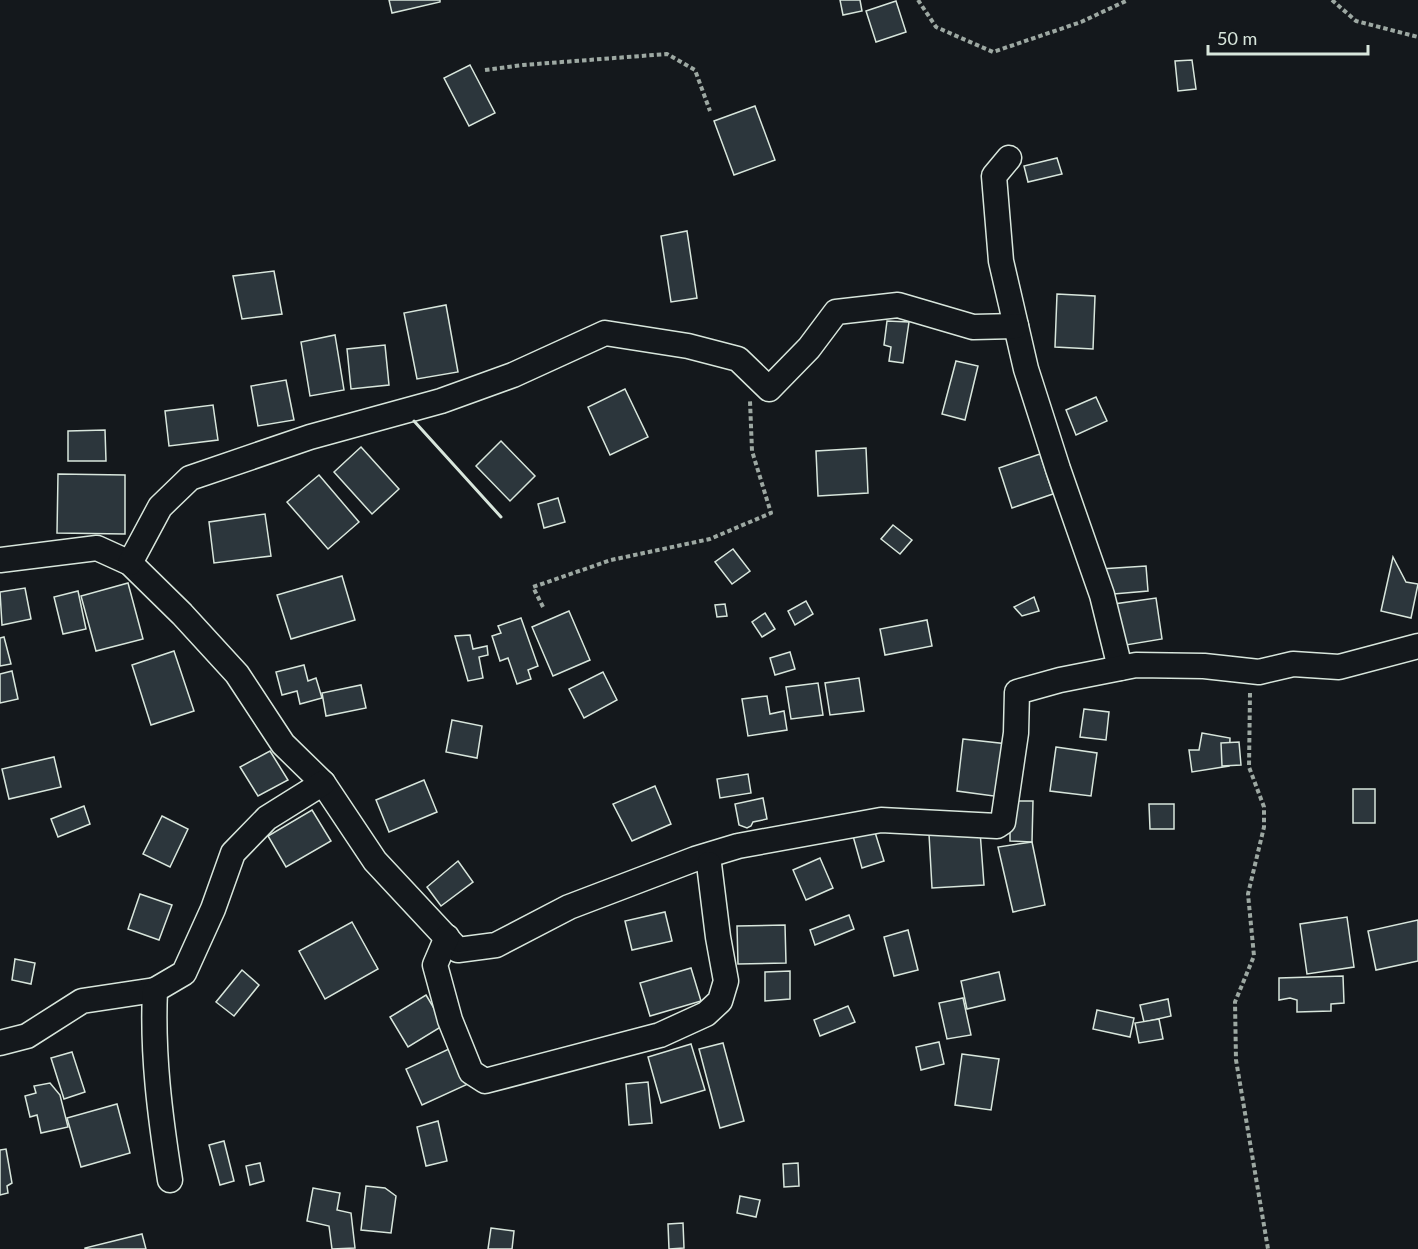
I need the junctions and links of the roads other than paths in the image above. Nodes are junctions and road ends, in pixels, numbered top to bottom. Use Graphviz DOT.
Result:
graph roads {
  1 [pos="1008,158"];
  2 [pos="1016,326"];
  3 [pos="0,560"];
  4 [pos="130,563"];
  5 [pos="1418,646"];
  6 [pos="1120,668"];
  7 [pos="323,783"];
  8 [pos="709,864"];
  9 [pos="447,937"];
  10 [pos="155,990"];
  11 [pos="0,1043"];
  12 [pos="170,1180"];
  1 -- 2 [label="street"];
  2 -- 4 [label="street"];
  2 -- 6 [label="street"];
  3 -- 4 [label="street"];
  4 -- 7 [label="street"];
  5 -- 6 [label="street"];
  6 -- 9 [label="street"];
  7 -- 9 [label="street"];
  7 -- 10 [label="street"];
  8 -- 9 [label="street"];
  10 -- 11 [label="street"];
  10 -- 12 [label="street"];
}
